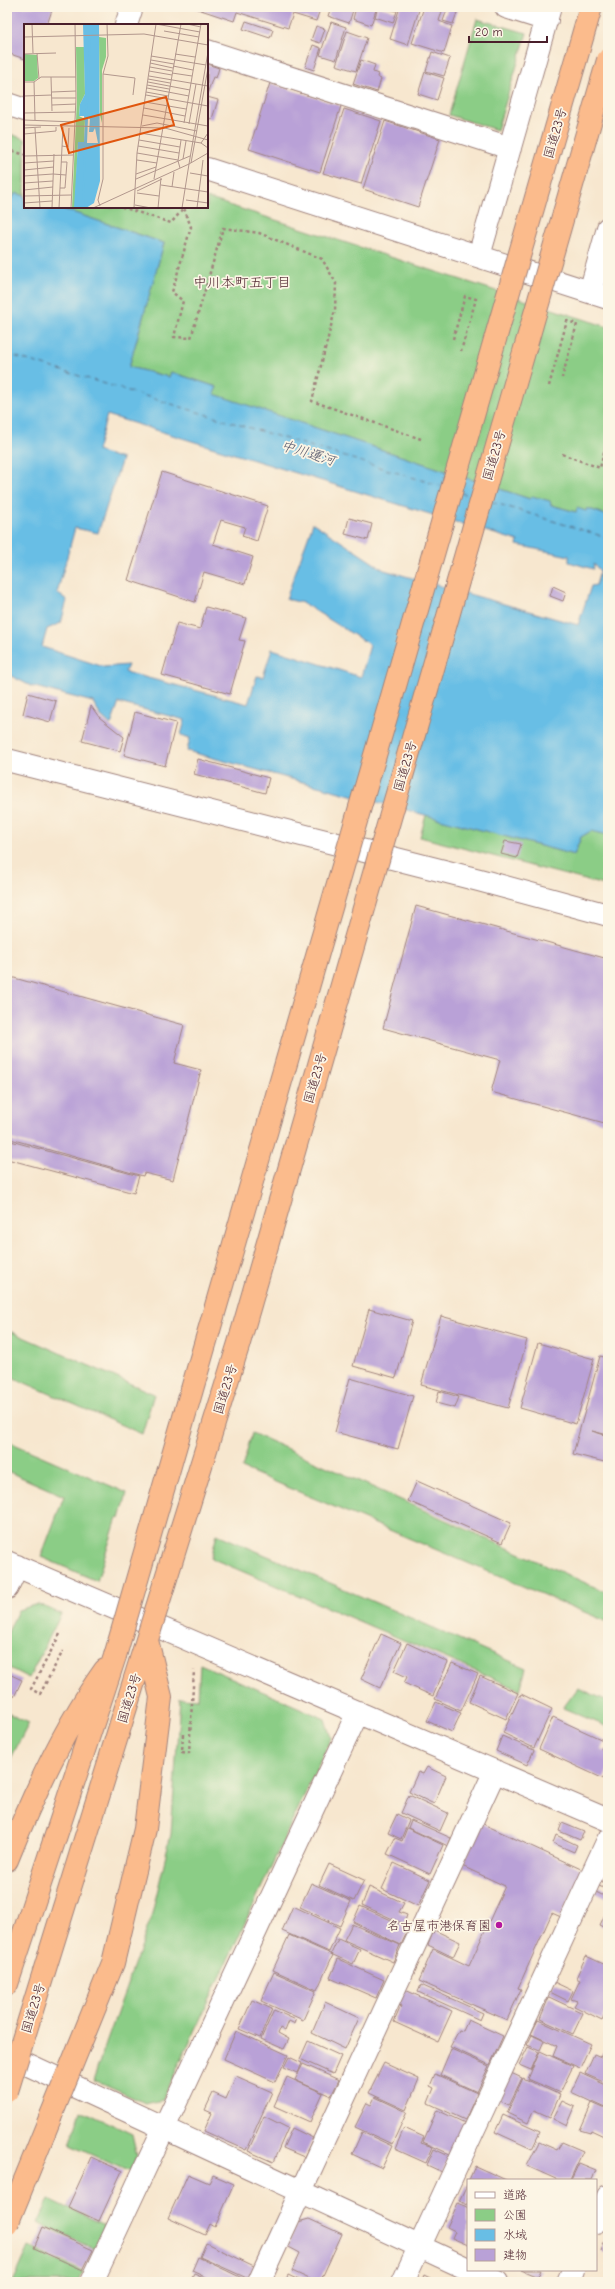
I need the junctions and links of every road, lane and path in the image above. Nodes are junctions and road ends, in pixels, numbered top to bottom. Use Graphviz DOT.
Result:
graph roads {
  1 [pos="132,7"];
  2 [pos="506,7"];
  3 [pos="592,7"];
  4 [pos="548,13"];
  5 [pos="126,24"];
  6 [pos="208,51"];
  7 [pos="608,60"];
  8 [pos="7,104"];
  9 [pos="24,110"];
  10 [pos="510,148"];
  11 [pos="7,149"];
  12 [pos="24,155"];
  13 [pos="208,169"];
  14 [pos="125,208"];
  15 [pos="184,208"];
  16 [pos="184,208"];
  17 [pos="608,228"];
  18 [pos="479,256"];
  19 [pos="599,295"];
  20 [pos="453,339"];
  21 [pos="461,351"];
  22 [pos="562,378"];
  23 [pos="549,386"];
  24 [pos="608,437"];
  25 [pos="421,438"];
  26 [pos="562,454"];
  27 [pos="7,760"];
  28 [pos="608,915"];
  29 [pos="12,1564"];
  30 [pos="7,1588"];
  31 [pos="60,1634"];
  32 [pos="147,1640"];
  33 [pos="63,1651"];
  34 [pos="115,1656"];
  35 [pos="195,1663"];
  36 [pos="358,1712"];
  37 [pos="183,1729"];
  38 [pos="495,1771"];
  39 [pos="608,1820"];
  40 [pos="608,1840"];
  41 [pos="7,1860"];
  42 [pos="7,1984"];
  43 [pos="7,2056"];
  44 [pos="7,2091"];
  45 [pos="164,2128"];
  46 [pos="300,2192"];
  47 [pos="608,2196"];
  48 [pos="597,2220"];
  49 [pos="7,2224"];
  50 [pos="420,2246"];
  51 [pos="467,2268"];
  52 [pos="473,2271"];
  53 [pos="573,2271"];
  54 [pos="92,2282"];
  55 [pos="259,2282"];
  56 [pos="403,2282"];
  57 [pos="497,2282"];
  58 [pos="568,2282"];
  1 -- 5 [label="street"];
  2 -- 4 [label="street"];
  3 -- 34 [label="highway, 国道23号, bridge"];
  4 -- 10 [label="street"];
  6 -- 10 [label="street"];
  7 -- 32 [label="highway, 国道23号, bridge"];
  8 -- 9 [label="street"];
  10 -- 18 [label="street"];
  11 -- 12 [label="path"];
  13 -- 18 [label="street"];
  14 -- 16 [label="path"];
  15 -- 25 [label="path"];
  17 -- 19 [label="street"];
  18 -- 19 [label="street"];
  20 -- 21 [label="path"];
  22 -- 23 [label="path"];
  24 -- 26 [label="path"];
  27 -- 28 [label="street"];
  29 -- 30 [label="street"];
  29 -- 36 [label="street"];
  31 -- 33 [label="path"];
  32 -- 44 [label="highway, 国道23号, bridge"];
  32 -- 49 [label="highway, bridge"];
  34 -- 41 [label="highway"];
  34 -- 42 [label="highway, 国道23号"];
  35 -- 37 [label="path"];
  36 -- 38 [label="street"];
  36 -- 45 [label="street"];
  38 -- 39 [label="street"];
  38 -- 46 [label="street"];
  40 -- 50 [label="street"];
  43 -- 45 [label="street"];
  45 -- 46 [label="street"];
  45 -- 54 [label="street"];
  46 -- 50 [label="street"];
  46 -- 55 [label="street"];
  47 -- 48 [label="street"];
  50 -- 51 [label="street"];
  50 -- 56 [label="street"];
  52 -- 57 [label="street"];
  53 -- 58 [label="street"];
}
